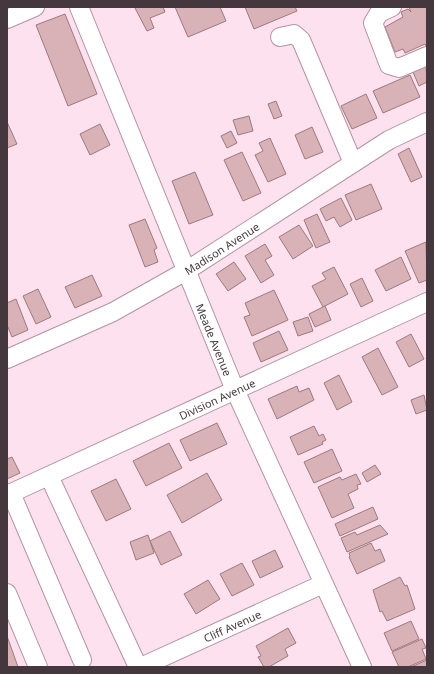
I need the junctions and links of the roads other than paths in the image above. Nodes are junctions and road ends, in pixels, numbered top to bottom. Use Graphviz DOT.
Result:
graph roads {
  1 [pos="35,7"];
  2 [pos="78,7"];
  3 [pos="392,7"];
  4 [pos="7,19"];
  5 [pos="280,37"];
  6 [pos="427,56"];
  7 [pos="427,122"];
  8 [pos="353,163"];
  9 [pos="186,271"];
  10 [pos="427,302"];
  11 [pos="7,359"];
  12 [pos="234,390"];
  13 [pos="49,476"];
  14 [pos="9,494"];
  15 [pos="323,584"];
  16 [pos="7,593"];
  17 [pos="82,660"];
  18 [pos="38,667"];
  19 [pos="138,667"];
  20 [pos="141,667"];
  21 [pos="362,667"];
  1 -- 4 [label="street"];
  2 -- 9 [label="street, Meade Avenue"];
  3 -- 6 [label="street"];
  5 -- 8 [label="street"];
  7 -- 8 [label="street, Madison Avenue"];
  8 -- 9 [label="street, Madison Avenue"];
  9 -- 11 [label="street, Madison Avenue"];
  9 -- 12 [label="street, Meade Avenue"];
  10 -- 12 [label="street, Division Avenue"];
  12 -- 13 [label="street, Division Avenue"];
  12 -- 15 [label="street, Meade Avenue"];
  13 -- 14 [label="street, Division Avenue"];
  13 -- 19 [label="street"];
  14 -- 17 [label="street"];
  15 -- 20 [label="street, Cliff Avenue"];
  15 -- 21 [label="street, Meade Avenue"];
  16 -- 18 [label="street"];
}
